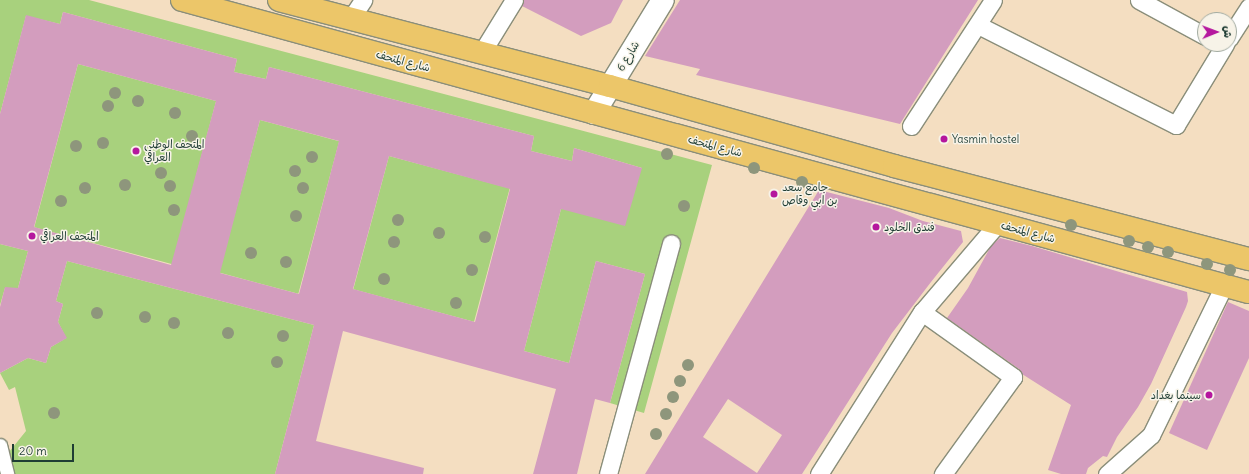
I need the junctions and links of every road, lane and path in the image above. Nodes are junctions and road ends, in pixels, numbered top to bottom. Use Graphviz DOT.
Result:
graph roads {
  1 [pos="182,0"];
  2 [pos="279,0"];
  3 [pos="363,0"];
  4 [pos="514,0"];
  5 [pos="663,0"];
  6 [pos="993,0"];
  7 [pos="1139,0"];
  8 [pos="1249,7"];
  9 [pos="351,18"];
  10 [pos="1237,24"];
  11 [pos="978,26"];
  12 [pos="1197,32"];
  13 [pos="482,52"];
  14 [pos="1219,52"];
  15 [pos="610,86"];
  16 [pos="594,113"];
  17 [pos="911,126"];
  18 [pos="998,223"];
  19 [pos="671,243"];
  20 [pos="1249,259"];
  21 [pos="1224,285"];
  22 [pos="1249,292"];
  23 [pos="922,312"];
  24 [pos="0,445"];
  25 [pos="7,474"];
  26 [pos="608,474"];
  27 [pos="819,474"];
  28 [pos="943,474"];
  29 [pos="1107,474"];
  1 -- 16 [label="main road, شارع المتحف"];
  2 -- 9 [label="main road"];
  3 -- 9 [label="street"];
  4 -- 13 [label="street"];
  5 -- 15 [label="street, شارع 6"];
  6 -- 11 [label="street"];
  7 -- 12 [label="street"];
  8 -- 10 [label="street"];
  9 -- 13 [label="main road"];
  11 -- 14 [label="street"];
  11 -- 17 [label="street"];
  13 -- 15 [label="main road"];
  15 -- 16 [label="street, شارع 6"];
  15 -- 20 [label="main road"];
  16 -- 18 [label="main road, شارع المتحف"];
  18 -- 21 [label="main road, شارع المتحف"];
  18 -- 23 [label="street"];
  19 -- 26 [label="street"];
  21 -- 22 [label="main road, شارع المتحف"];
  21 -- 29 [label="street"];
  23 -- 27 [label="street"];
  23 -- 28 [label="street"];
  24 -- 25 [label="street"];
}
